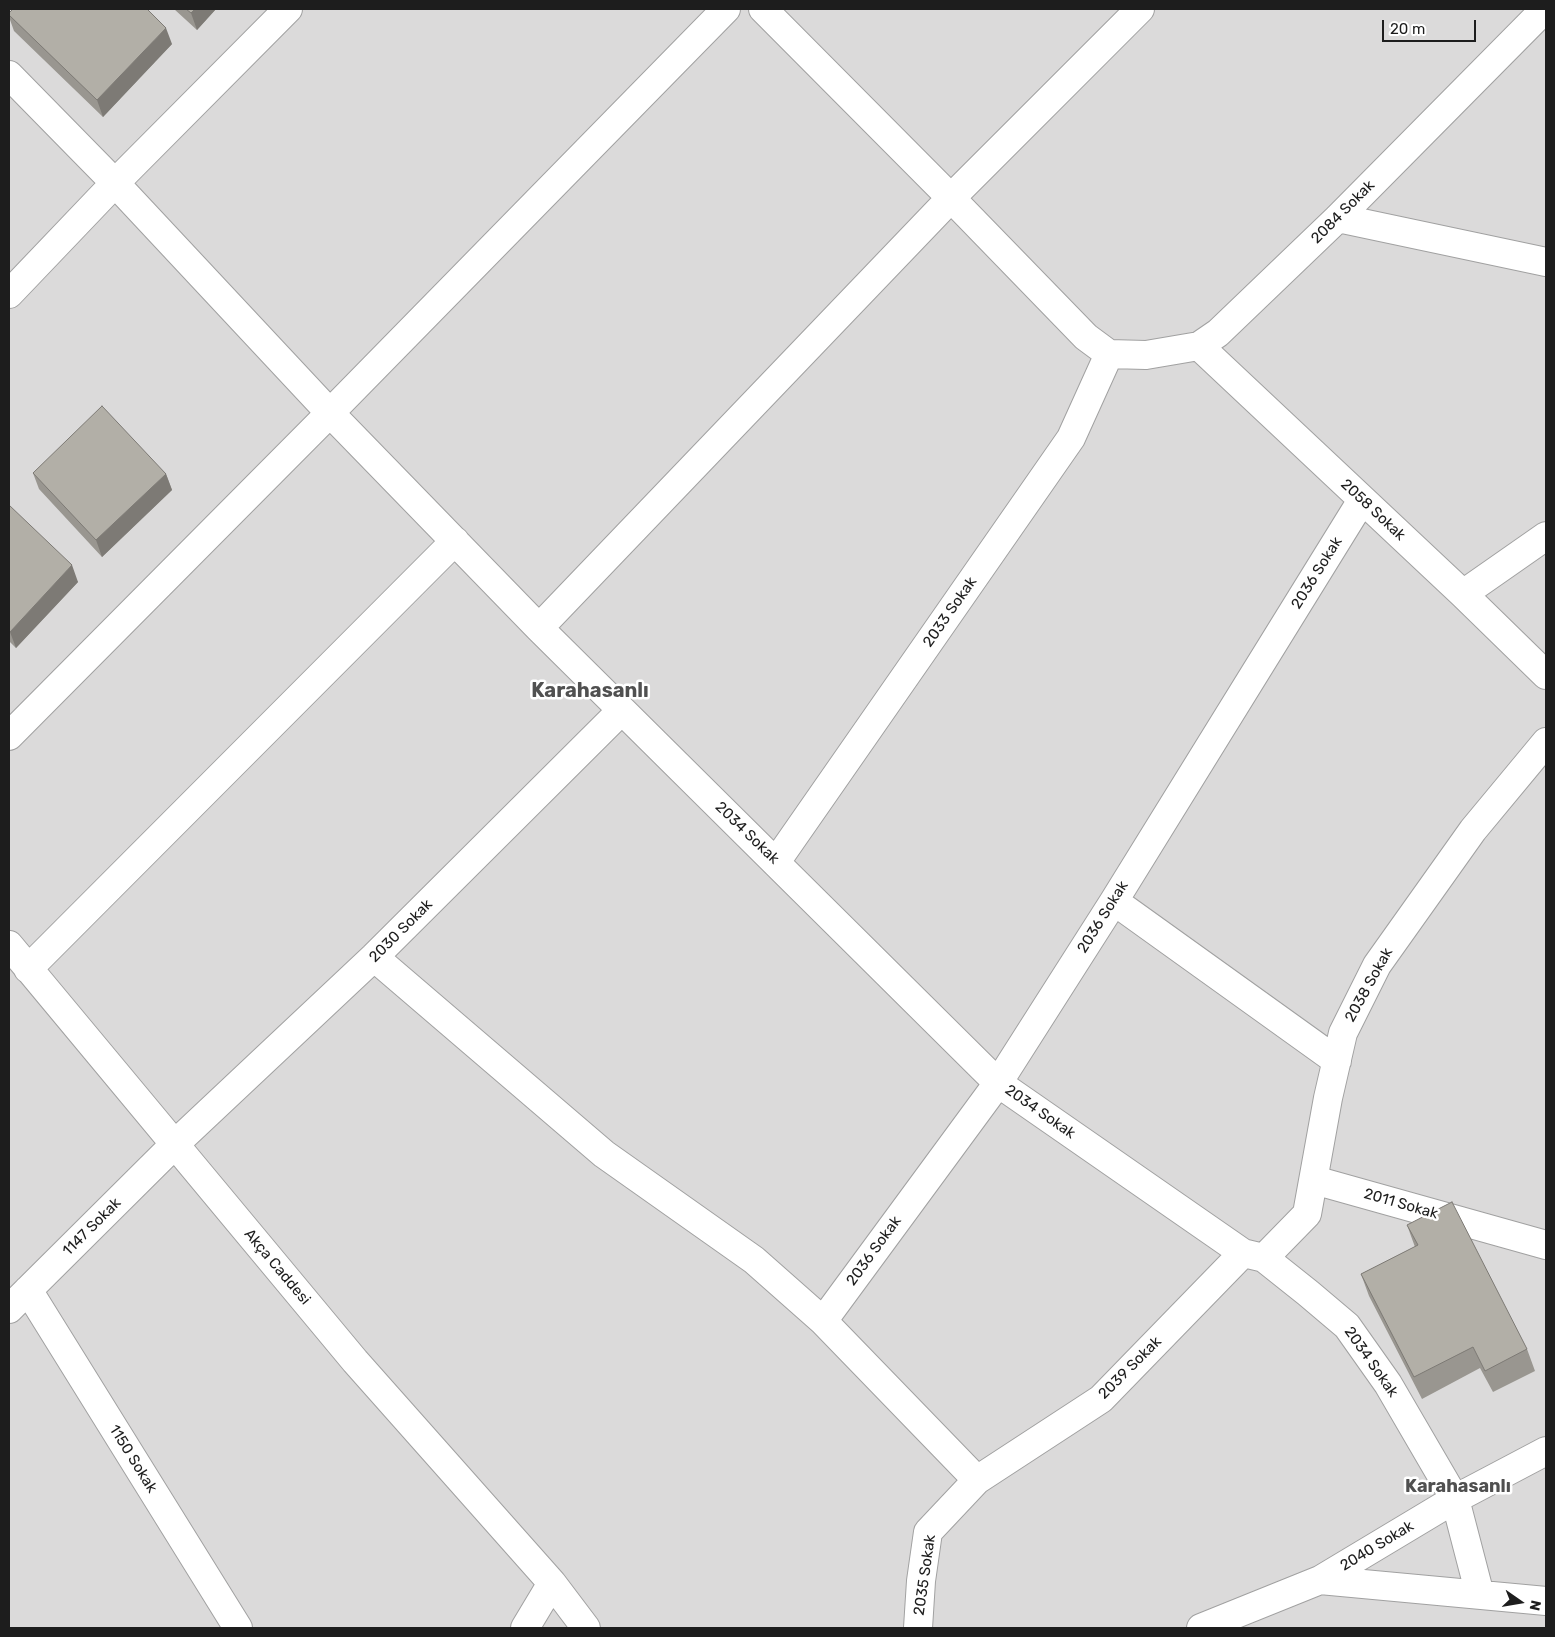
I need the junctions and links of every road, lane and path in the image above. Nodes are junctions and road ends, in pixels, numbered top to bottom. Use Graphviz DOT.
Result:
graph roads {
  1 [pos="288,9"];
  2 [pos="726,9"];
  3 [pos="764,9"];
  4 [pos="1140,9"];
  5 [pos="1545,9"];
  6 [pos="9,75"];
  7 [pos="115,183"];
  8 [pos="951,198"];
  9 [pos="1338,218"];
  10 [pos="1546,262"];
  11 [pos="9,294"];
  12 [pos="1199,346"];
  13 [pos="1109,354"];
  14 [pos="330,413"];
  15 [pos="1362,500"];
  16 [pos="1546,536"];
  17 [pos="455,541"];
  18 [pos="1463,594"];
  19 [pos="538,628"];
  20 [pos="1546,675"];
  21 [pos="621,711"];
  22 [pos="9,736"];
  23 [pos="1546,742"];
  24 [pos="776,862"];
  25 [pos="1114,901"];
  26 [pos="9,945"];
  27 [pos="374,957"];
  28 [pos="28,969"];
  29 [pos="1337,1061"];
  30 [pos="998,1083"];
  31 [pos="175,1144"];
  32 [pos="1314,1180"];
  33 [pos="1546,1246"];
  34 [pos="1254,1256"];
  35 [pos="18,1300"];
  36 [pos="823,1321"];
  37 [pos="1546,1451"];
  38 [pos="977,1480"];
  39 [pos="1455,1499"];
  40 [pos="1320,1580"];
  41 [pos="552,1583"];
  42 [pos="1480,1595"];
  43 [pos="1546,1602"];
  44 [pos="238,1628"];
  45 [pos="525,1628"];
  46 [pos="586,1628"];
  47 [pos="601,1628"];
  48 [pos="918,1628"];
  49 [pos="1201,1628"];
  1 -- 7 [label="street"];
  2 -- 14 [label="street"];
  3 -- 8 [label="street"];
  4 -- 8 [label="street"];
  5 -- 9 [label="street, 2084 Sokak"];
  6 -- 7 [label="street, 2034 Sokak"];
  7 -- 11 [label="street"];
  7 -- 14 [label="street, 2034 Sokak"];
  8 -- 13 [label="street"];
  8 -- 19 [label="street"];
  9 -- 10 [label="street"];
  9 -- 12 [label="street, 2084 Sokak"];
  12 -- 13 [label="street, 2084 Sokak"];
  12 -- 15 [label="street, 2058 Sokak"];
  13 -- 24 [label="street, 2033 Sokak"];
  14 -- 17 [label="street, 2034 Sokak"];
  14 -- 22 [label="street"];
  15 -- 18 [label="street, 2058 Sokak"];
  15 -- 25 [label="street, 2036 Sokak"];
  16 -- 18 [label="street"];
  17 -- 19 [label="street, 2034 Sokak"];
  17 -- 28 [label="street"];
  18 -- 20 [label="street, 2058 Sokak"];
  19 -- 21 [label="street, 2034 Sokak"];
  21 -- 24 [label="street, 2034 Sokak"];
  21 -- 27 [label="street, 2030 Sokak"];
  23 -- 29 [label="street, 2038 Sokak"];
  24 -- 30 [label="street, 2034 Sokak"];
  25 -- 29 [label="street"];
  25 -- 30 [label="street, 2036 Sokak"];
  26 -- 28 [label="street, Akça Caddesi"];
  27 -- 31 [label="street, 2030 Sokak"];
  27 -- 36 [label="street"];
  28 -- 31 [label="street, Akça Caddesi"];
  29 -- 32 [label="street, 2038 Sokak"];
  30 -- 34 [label="street, 2034 Sokak"];
  30 -- 36 [label="street, 2036 Sokak"];
  31 -- 35 [label="street, 1147 Sokak"];
  31 -- 41 [label="street, Akça Caddesi"];
  32 -- 33 [label="street, 2011 Sokak"];
  32 -- 34 [label="street, 2038 Sokak"];
  34 -- 38 [label="street, 2039 Sokak"];
  34 -- 39 [label="street, 2034 Sokak"];
  35 -- 44 [label="street, 1150 Sokak"];
  36 -- 38 [label="street"];
  37 -- 39 [label="street, 2040 Sokak"];
  38 -- 48 [label="street, 2035 Sokak"];
  39 -- 40 [label="street, 2040 Sokak"];
  39 -- 42 [label="street, 2034 Sokak"];
  40 -- 42 [label="street"];
  40 -- 49 [label="street, 2040 Sokak"];
  41 -- 45 [label="street"];
  41 -- 46 [label="street"];
  41 -- 47 [label="street"];
  42 -- 43 [label="street"];
}
